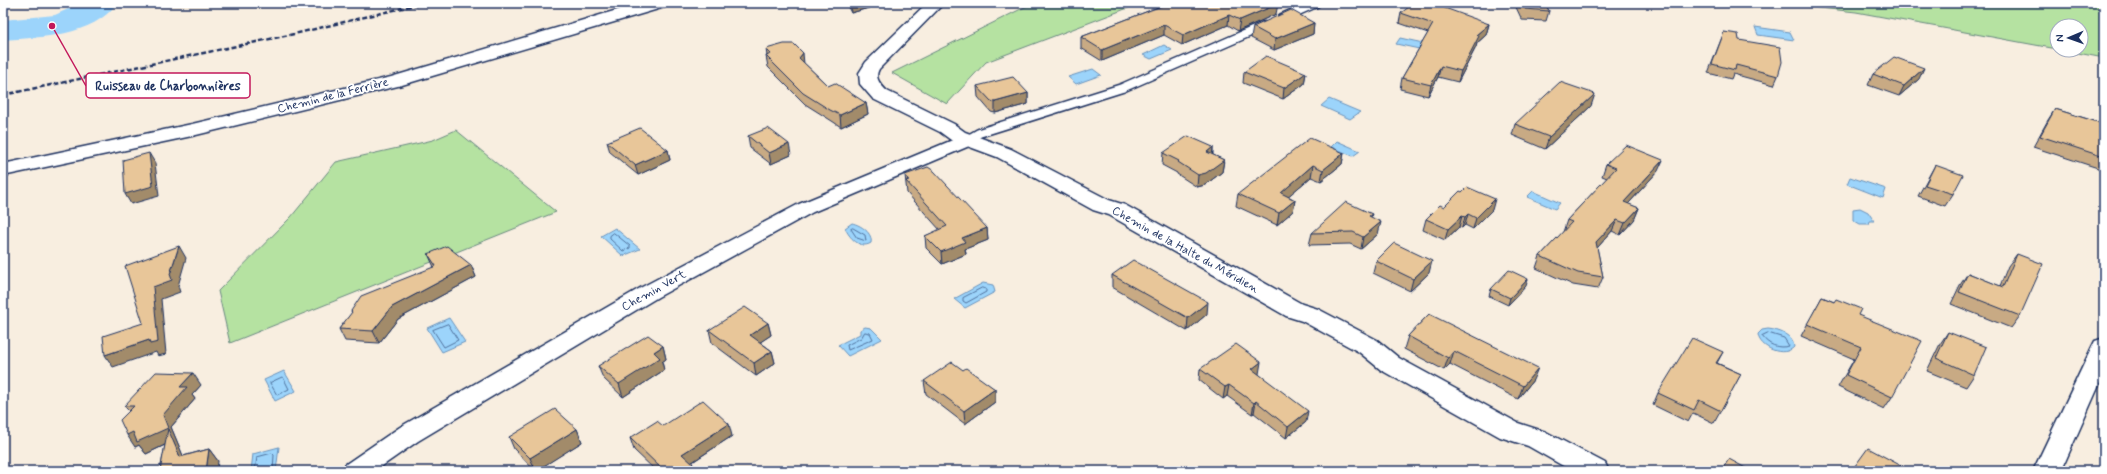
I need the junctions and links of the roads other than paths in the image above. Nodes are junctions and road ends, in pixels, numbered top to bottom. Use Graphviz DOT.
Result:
graph roads {
  1 [pos="659,3"];
  2 [pos="936,3"];
  3 [pos="1316,3"];
  4 [pos="968,140"];
  5 [pos="3,170"];
  6 [pos="2104,347"];
  7 [pos="355,471"];
  8 [pos="1595,471"];
  9 [pos="2047,471"];
  1 -- 5 [label="street, Chemin de la Ferrière"];
  2 -- 4 [label="street, Chemin de la Halte du Méridien"];
  3 -- 4 [label="lane"];
  4 -- 7 [label="street, Chemin Vert"];
  4 -- 8 [label="street, Chemin de la Halte du Méridien"];
  6 -- 9 [label="street"];
}
